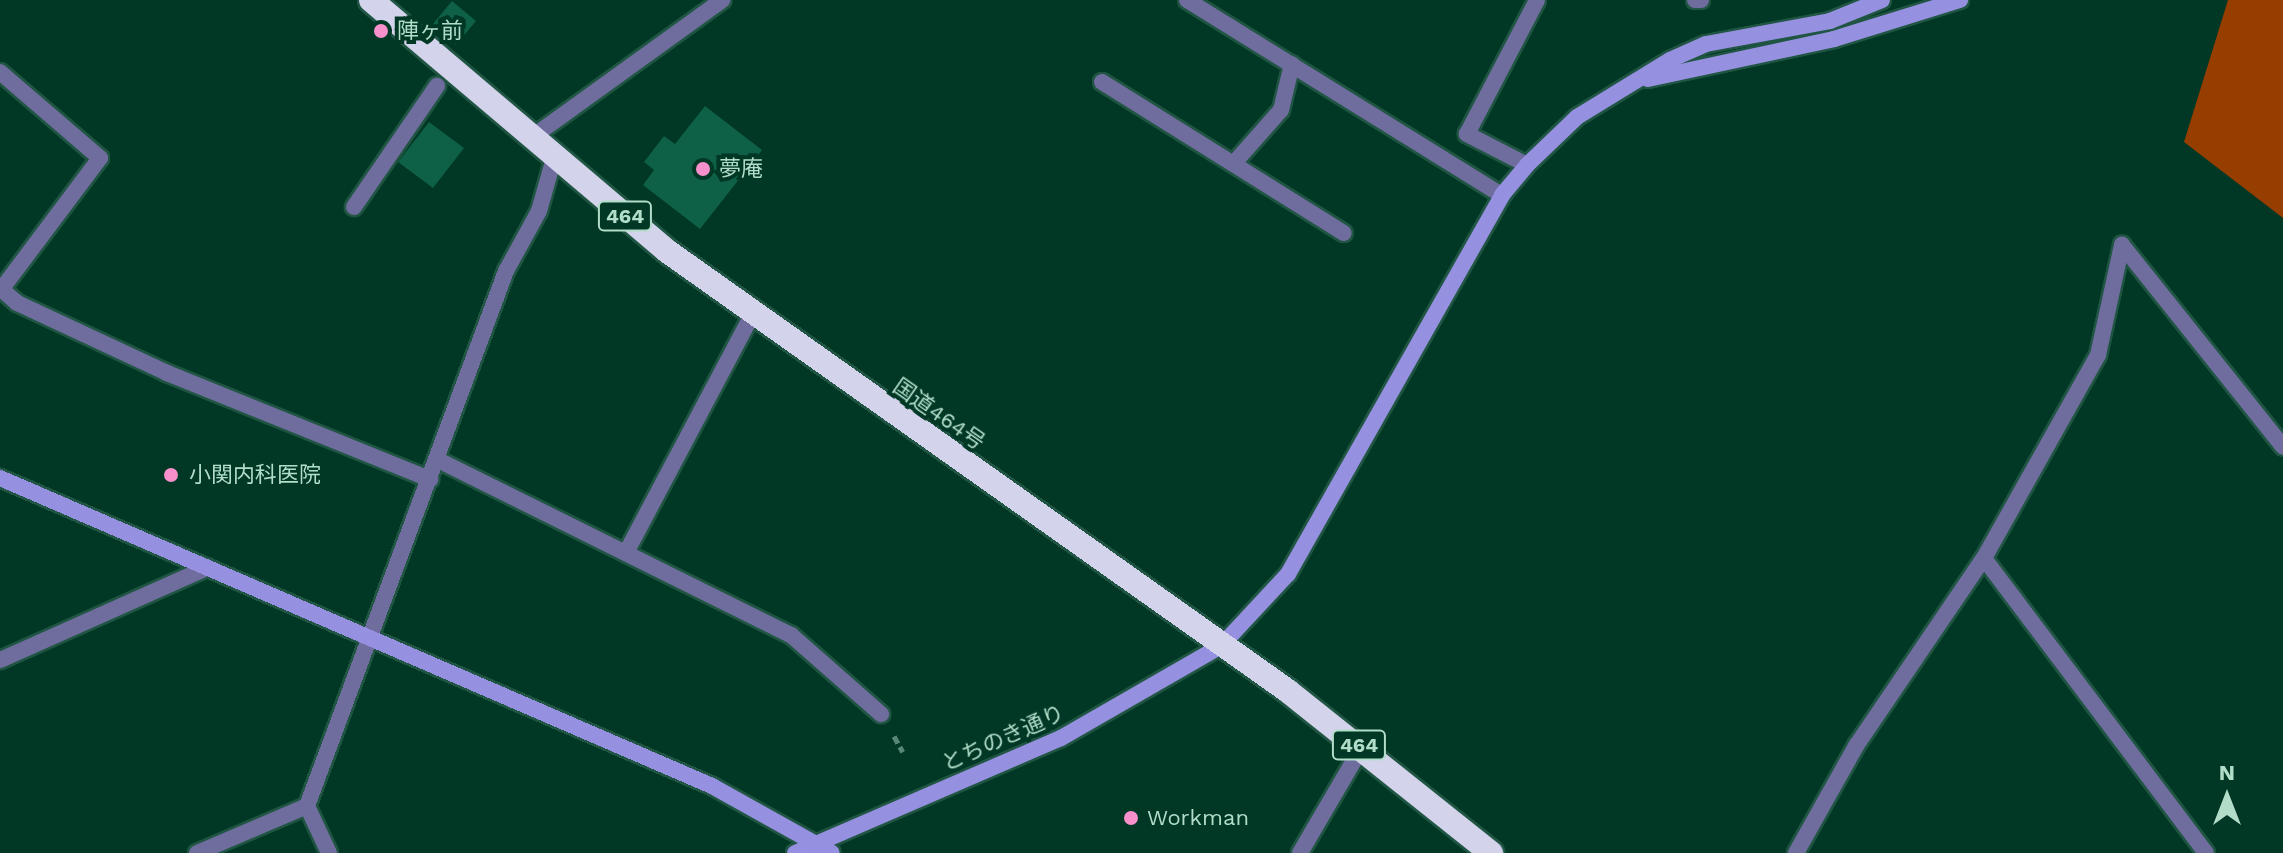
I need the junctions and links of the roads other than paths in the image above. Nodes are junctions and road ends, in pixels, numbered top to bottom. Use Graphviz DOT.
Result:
graph roads {
  1 [pos="371,0"];
  2 [pos="722,0"];
  3 [pos="1187,0"];
  4 [pos="1537,0"];
  5 [pos="1882,0"];
  6 [pos="1960,0"];
  7 [pos="1292,64"];
  8 [pos="0,72"];
  9 [pos="1102,82"];
  10 [pos="1631,83"];
  11 [pos="437,86"];
  12 [pos="531,138"];
  13 [pos="554,158"];
  14 [pos="1235,162"];
  15 [pos="1527,165"];
  16 [pos="1502,195"];
  17 [pos="354,207"];
  18 [pos="1344,233"];
  19 [pos="1,289"];
  20 [pos="753,313"];
  21 [pos="2283,447"];
  22 [pos="438,460"];
  23 [pos="0,478"];
  24 [pos="430,479"];
  25 [pos="627,551"];
  26 [pos="1984,558"];
  27 [pos="207,568"];
  28 [pos="370,635"];
  29 [pos="1221,646"];
  30 [pos="0,660"];
  31 [pos="881,714"];
  32 [pos="1362,747"];
  33 [pos="307,806"];
  34 [pos="817,844"];
  35 [pos="197,853"];
  36 [pos="329,853"];
  37 [pos="795,853"];
  38 [pos="832,853"];
  39 [pos="1300,853"];
  40 [pos="1491,853"];
  41 [pos="1796,853"];
  42 [pos="2206,853"];
  1 -- 12 [label="highway, 国道464号 / 464"];
  2 -- 12 [label="street"];
  3 -- 7 [label="street"];
  4 -- 15 [label="street"];
  5 -- 10 [label="street, とちのき通り"];
  6 -- 10 [label="street"];
  7 -- 14 [label="street"];
  7 -- 16 [label="street"];
  8 -- 19 [label="street"];
  9 -- 14 [label="street"];
  10 -- 15 [label="street, とちのき通り"];
  11 -- 17 [label="street"];
  12 -- 13 [label="highway, 国道464号 / 464"];
  13 -- 20 [label="highway, 国道464号 / 464"];
  13 -- 22 [label="street"];
  14 -- 18 [label="street"];
  15 -- 16 [label="street, とちのき通り"];
  16 -- 29 [label="street, とちのき通り"];
  19 -- 24 [label="street"];
  20 -- 25 [label="street"];
  20 -- 29 [label="highway, 国道464号 / 464"];
  21 -- 26 [label="street"];
  22 -- 24 [label="street"];
  22 -- 25 [label="street"];
  23 -- 27 [label="street"];
  24 -- 28 [label="street"];
  25 -- 31 [label="street"];
  26 -- 41 [label="street"];
  26 -- 42 [label="street"];
  27 -- 28 [label="street"];
  27 -- 30 [label="street"];
  28 -- 33 [label="street"];
  28 -- 34 [label="street"];
  29 -- 32 [label="highway, 国道464号 / 464"];
  29 -- 34 [label="street, とちのき通り"];
  32 -- 39 [label="street"];
  32 -- 40 [label="highway, 国道464号 / 464"];
  33 -- 35 [label="street"];
  33 -- 36 [label="street"];
  34 -- 37 [label="street, とちのき通り"];
  34 -- 38 [label="street"];
}
